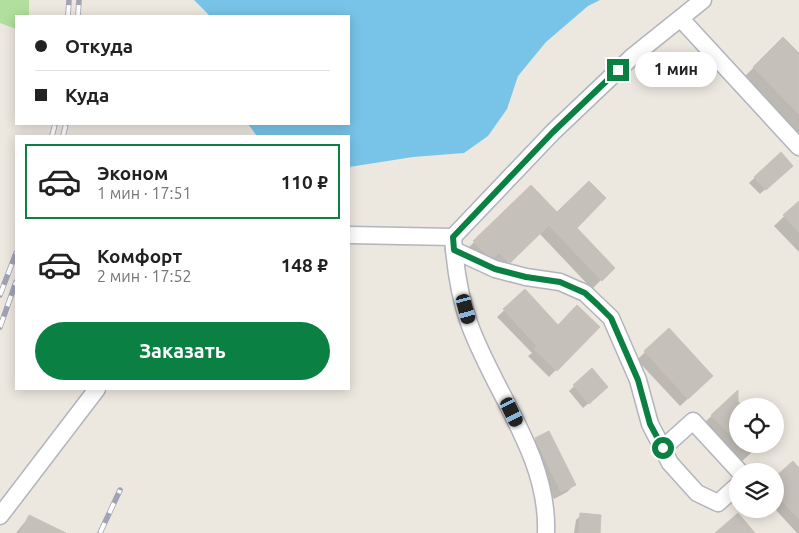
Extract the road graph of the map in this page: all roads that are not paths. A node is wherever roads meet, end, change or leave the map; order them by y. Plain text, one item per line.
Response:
1 (703, 0) edge
2 (681, 18) junction
3 (799, 147) edge
4 (350, 235) edge
5 (453, 244) junction
6 (96, 390) edge
7 (663, 448) junction
8 (732, 463) edge
9 (729, 493) edge
10 (0, 516) edge
11 (546, 533) edge

1 - 2 street
2 - 3 street
2 - 5 street
4 - 5 street
5 - 7 street
5 - 11 street
6 - 10 street
7 - 8 street
7 - 9 street

